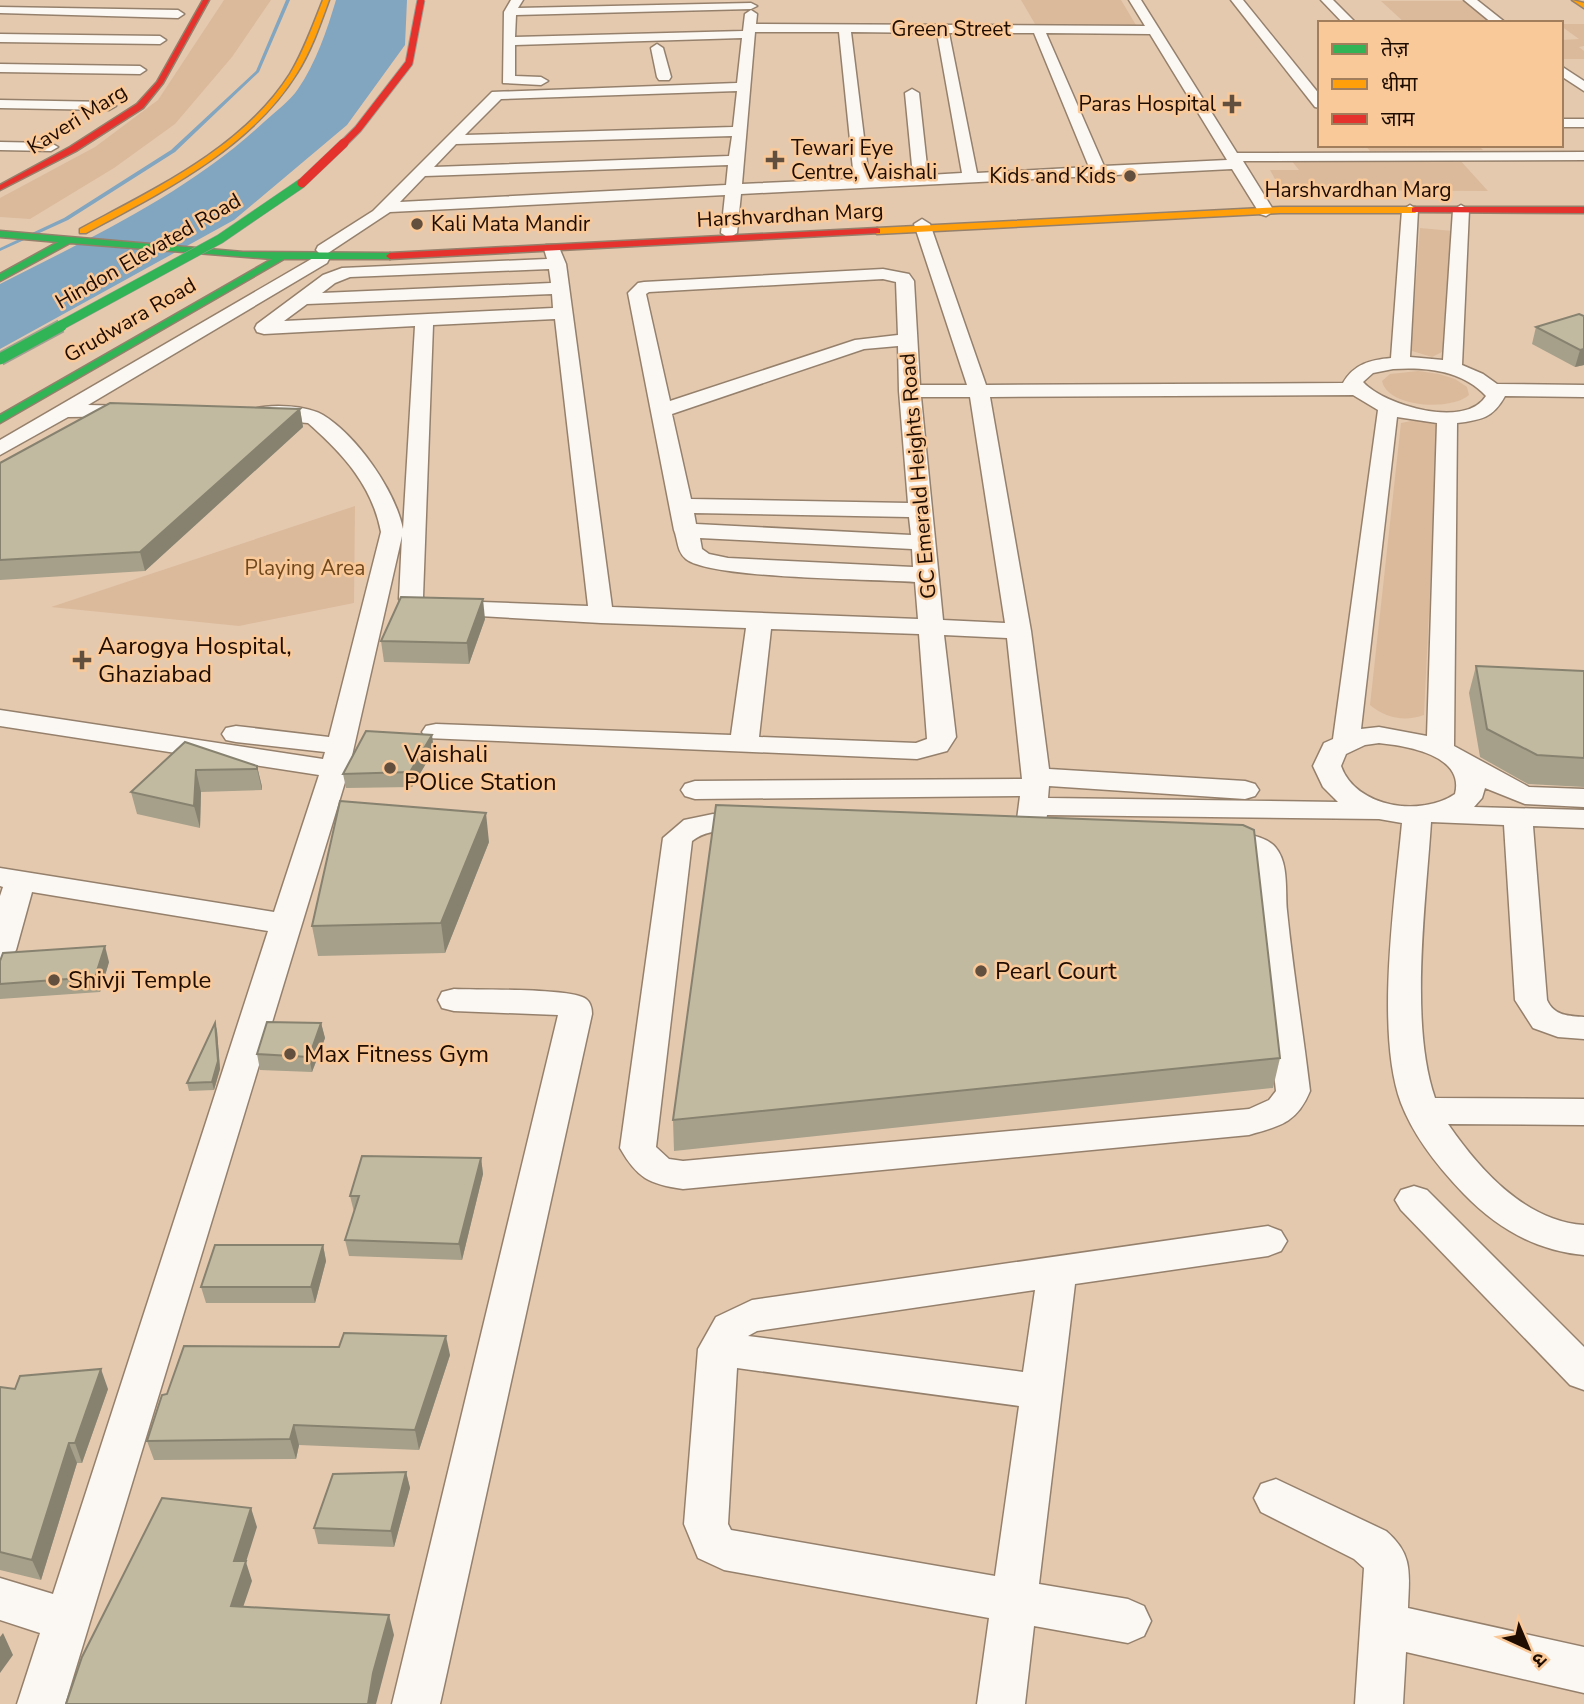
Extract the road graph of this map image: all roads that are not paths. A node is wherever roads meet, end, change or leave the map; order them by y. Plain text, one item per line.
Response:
1 (206, 0) edge
2 (326, 0) edge
3 (421, 0) edge
4 (531, 0) edge
5 (1121, 0) edge
6 (1135, 0) edge
7 (1237, 0) edge
8 (1327, 0) edge
9 (1470, 0) edge
10 (1574, 0) edge
11 (515, 4) edge
12 (1584, 6) edge
13 (182, 7) edge
14 (0, 10) edge
15 (1348, 21) edge
16 (1497, 21) edge
17 (748, 22) edge
18 (845, 29) junction
19 (942, 29) junction
20 (1038, 29) junction
21 (1139, 30) junction
22 (1154, 30) junction
23 (513, 37) junction
24 (0, 38) edge
25 (160, 40) junction
26 (657, 48) junction
27 (390, 63) dead end
28 (0, 68) edge
29 (140, 70) junction
30 (1563, 72) edge
31 (664, 77) junction
32 (744, 81) junction
33 (1580, 91) edge
34 (912, 93) dead end
35 (118, 96) junction
36 (1318, 101) edge
37 (0, 104) edge
38 (1185, 109) dead end
39 (505, 112) dead end
40 (478, 113) junction
41 (1563, 122) edge
42 (1584, 122) edge
43 (739, 131) junction
44 (452, 140) junction
45 (0, 146) edge
46 (317, 146) dead end
47 (51, 147) junction
48 (1357, 151) edge
49 (1584, 156) edge
50 (736, 160) junction
51 (1225, 160) junction
52 (421, 172) junction
53 (1099, 172) junction
54 (0, 174) edge
55 (970, 178) junction
56 (921, 181) junction
57 (862, 184) junction
58 (0, 188) edge
59 (733, 191) junction
60 (1239, 199) junction
61 (1584, 203) edge
62 (1462, 206) junction
63 (387, 207) junction
64 (1264, 207) junction
65 (1410, 207) junction
66 (1584, 210) edge
67 (0, 224) edge
68 (922, 227) junction
69 (198, 232) dead end
70 (729, 233) junction
71 (6, 234) edge
72 (77, 234) junction
73 (235, 250) junction
74 (323, 254) junction
75 (281, 257) junction
76 (555, 257) junction
77 (136, 265) dead end
78 (0, 278) edge
79 (560, 288) junction
80 (301, 299) junction
81 (563, 313) junction
82 (424, 321) junction
83 (907, 340) junction
84 (0, 359) edge
85 (1401, 363) junction
86 (1451, 368) junction
87 (1356, 389) junction
88 (1492, 390) junction
89 (909, 391) junction
90 (1584, 391) edge
91 (979, 392) junction
92 (1388, 409) junction
93 (64, 411) junction
94 (663, 411) junction
95 (161, 412) edge
96 (231, 413) edge
97 (1447, 418) junction
98 (0, 419) edge
99 (0, 449) edge
100 (681, 506) junction
101 (920, 510) junction
102 (685, 530) junction
103 (924, 543) junction
104 (927, 575) junction
105 (601, 616) junction
106 (758, 622) junction
107 (931, 628) junction
108 (1018, 631) junction
109 (0, 700) edge
110 (0, 718) edge
111 (436, 732) dead end
112 (1346, 742) junction
113 (744, 744) junction
114 (1449, 755) junction
115 (1331, 778) junction
116 (695, 790) dead end
117 (1584, 798) edge
118 (1027, 808) junction
119 (1411, 814) junction
120 (1518, 817) junction
121 (1584, 819) edge
122 (781, 824) edge
123 (1083, 837) edge
124 (1189, 841) edge
125 (10, 878) edge
126 (286, 924) junction
127 (0, 950) edge
128 (454, 1000) dead end
129 (1584, 1028) edge
130 (1423, 1111) junction
131 (1584, 1112) edge
132 (1414, 1200) dead end
133 (1584, 1240) edge
134 (1268, 1241) dead end
135 (1057, 1272) junction
136 (718, 1349) junction
137 (1584, 1373) edge
138 (1041, 1392) junction
139 (1276, 1498) dead end
140 (0, 1599) edge
141 (1014, 1599) junction
142 (67, 1620) junction
143 (1128, 1621) dead end
144 (1385, 1625) junction
145 (1584, 1670) edge
146 (41, 1704) edge
147 (416, 1704) edge
148 (1001, 1704) edge
149 (1380, 1704) edge

1 - 58 main road, Kaveri Marg
2 - 72 main road
3 - 84 main road, Hindon Elevated Road, bridge
4 - 11 street
5 - 21 street
6 - 22 street
7 - 36 street
8 - 15 street
9 - 16 street
10 - 12 main road
11 - 17 street
11 - 23 street
13 - 14 street
13 - 25 main road, Kaveri Marg
17 - 18 street, Green Street
17 - 23 street
17 - 26 street
17 - 32 street
18 - 19 street, Green Street
18 - 57 street
19 - 20 street, Green Street
19 - 55 street
20 - 21 street, Green Street
20 - 53 street
21 - 22 street, Green Street
21 - 38 street
22 - 51 street
23 - 26 street
23 - 31 street
24 - 25 street
25 - 29 main road, Kaveri Marg
26 - 31 street
27 - 46 main road
28 - 29 street
29 - 35 main road, Kaveri Marg
30 - 33 street
31 - 32 street
32 - 40 street
32 - 43 street
34 - 56 street
35 - 37 street
35 - 47 main road, Kaveri Marg
39 - 40 street
40 - 44 street
41 - 42 street
43 - 44 street
43 - 50 street
44 - 52 street
45 - 47 street
47 - 54 main road, Kaveri Marg
48 - 49 street
48 - 51 street
50 - 52 street
50 - 59 street
51 - 53 street
51 - 60 street
51 - 64 street
52 - 63 street
53 - 55 street
55 - 56 street
56 - 57 street
57 - 59 street
59 - 63 street
59 - 70 street
60 - 64 main road, Harshvardhan Marg
60 - 68 main road, Harshvardhan Marg
61 - 62 main road, Harshvardhan Marg
62 - 65 main road, Harshvardhan Marg
62 - 66 main road, Harshvardhan Marg
62 - 86 street
63 - 74 street
64 - 65 main road, Harshvardhan Marg
65 - 85 street
67 - 72 main road, Harshvardhan Marg
68 - 70 main road, Harshvardhan Marg
68 - 76 main road, Harshvardhan Marg
68 - 91 street
69 - 77 main road, Hindon Elevated Road
70 - 74 main road, Harshvardhan Marg
71 - 72 main road, Harshvardhan Marg
72 - 73 main road, Harshvardhan Marg, bridge
72 - 78 main road
73 - 74 main road, Harshvardhan Marg
73 - 75 main road, Harshvardhan Marg
74 - 75 main road, Harshvardhan Marg
74 - 76 main road, Harshvardhan Marg
74 - 93 street
75 - 98 main road, Grudwara Road
76 - 79 street
76 - 80 street
79 - 80 street
79 - 81 street
80 - 82 street
81 - 82 street
81 - 105 street
82 - 105 street, GC Emerald Heights Road
83 - 89 street, GC Emerald Heights Road
83 - 94 street, GC Emerald Heights Road
83 - 94 street
85 - 86 street
85 - 87 street
86 - 88 street
87 - 91 street
87 - 92 street
88 - 90 street
88 - 97 street
89 - 91 street
89 - 101 street, GC Emerald Heights Road
91 - 108 street
92 - 97 street
92 - 112 street
93 - 95 street
93 - 99 street
94 - 100 street
96 - 109 street
97 - 114 street
100 - 101 street
100 - 102 street
101 - 103 street, GC Emerald Heights Road
102 - 103 street
102 - 104 street
103 - 104 street, GC Emerald Heights Road
104 - 107 street, GC Emerald Heights Road
105 - 106 street, GC Emerald Heights Road
106 - 107 street, GC Emerald Heights Road
106 - 113 street
107 - 108 street
107 - 113 street, GC Emerald Heights Road
108 - 118 street
110 - 126 street
111 - 113 street, GC Emerald Heights Road
112 - 114 street
112 - 115 street
114 - 117 street
114 - 119 street
115 - 118 street
115 - 119 street
116 - 118 street
118 - 119 street
118 - 123 street
119 - 120 street
119 - 130 street
120 - 121 street
120 - 129 street
122 - 124 street
125 - 126 street
125 - 127 street
126 - 142 street
128 - 147 street
130 - 131 street
130 - 133 street
132 - 137 street
134 - 135 street
135 - 136 street
135 - 138 street
136 - 138 street
136 - 141 street
138 - 141 street
139 - 144 street
140 - 142 street
141 - 143 street
141 - 148 street
142 - 146 street
144 - 145 street
144 - 149 street

